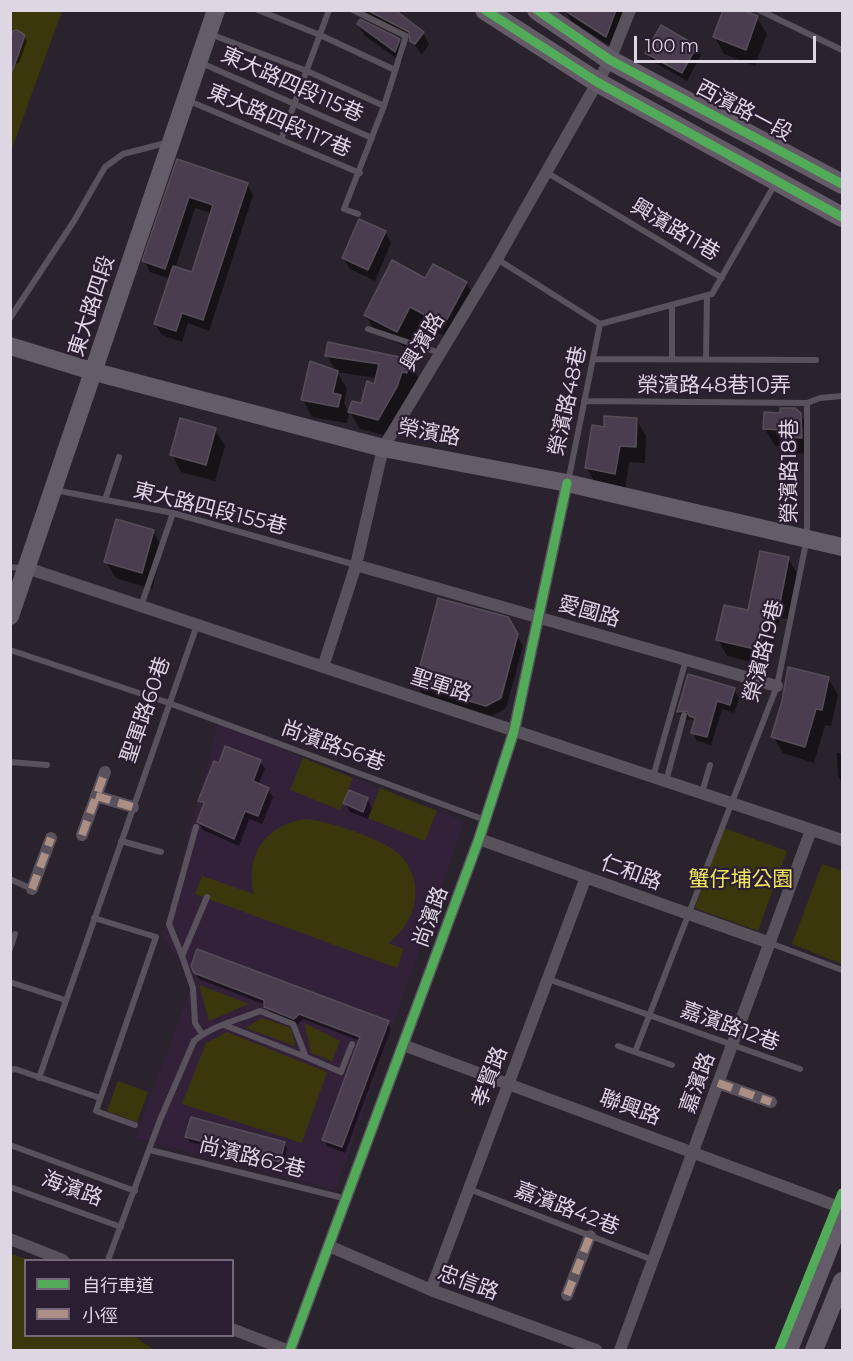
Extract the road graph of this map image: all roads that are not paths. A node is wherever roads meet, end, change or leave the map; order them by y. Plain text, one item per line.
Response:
1 (216, 10) edge
2 (258, 10) edge
3 (329, 10) edge
4 (353, 10) edge
5 (485, 10) edge
6 (537, 10) edge
7 (630, 10) edge
8 (759, 10) edge
9 (208, 33) junction
10 (320, 35) junction
11 (843, 50) edge
12 (610, 60) junction
13 (198, 62) junction
14 (395, 70) junction
15 (307, 71) junction
16 (597, 82) junction
17 (186, 99) junction
18 (295, 105) junction
19 (384, 106) junction
20 (372, 138) junction
21 (281, 140) junction
22 (169, 142) junction
23 (546, 172) junction
24 (360, 173) junction
25 (778, 180) junction
26 (843, 184) edge
27 (358, 214) dead end
28 (843, 217) edge
29 (497, 259) junction
30 (722, 278) junction
31 (707, 295) junction
32 (672, 305) junction
33 (10, 318) edge
34 (600, 324) junction
35 (368, 329) dead end
36 (10, 346) edge
37 (440, 353) junction
38 (593, 359) junction
39 (672, 359) junction
40 (706, 359) junction
41 (816, 360) dead end
42 (95, 372) junction
43 (843, 396) edge
44 (584, 401) junction
45 (807, 403) junction
46 (383, 448) junction
47 (119, 457) dead end
48 (567, 483) junction
49 (55, 490) junction
50 (105, 500) junction
51 (173, 513) junction
52 (807, 538) junction
53 (843, 548) edge
54 (356, 566) junction
55 (19, 568) edge
56 (140, 606) junction
57 (10, 616) edge
58 (539, 618) junction
59 (196, 625) junction
60 (10, 650) edge
61 (686, 660) junction
62 (323, 667) junction
63 (777, 686) junction
64 (169, 702) junction
65 (684, 715) dead end
66 (514, 731) junction
67 (10, 762) edge
68 (47, 765) dead end
69 (710, 765) dead end
70 (105, 772) dead end
71 (659, 779) junction
72 (702, 794) junction
73 (96, 796) junction
74 (732, 803) junction
75 (133, 807) junction
76 (485, 820) junction
77 (196, 827) dead end
78 (812, 830) junction
79 (82, 835) dead end
80 (51, 838) dead end
81 (479, 839) junction
82 (843, 840) edge
83 (121, 841) junction
84 (161, 852) dead end
85 (586, 877) junction
86 (10, 879) edge
87 (32, 889) joint
88 (207, 897) dead end
89 (687, 914) junction
90 (94, 918) junction
91 (15, 934) dead end
92 (770, 943) junction
93 (10, 949) edge
94 (182, 956) junction
95 (843, 970) edge
96 (548, 979) junction
97 (10, 982) edge
98 (66, 1000) junction
99 (649, 1016) junction
100 (224, 1025) junction
101 (202, 1034) junction
102 (352, 1044) dead end
103 (403, 1045) junction
104 (618, 1046) dead end
105 (732, 1046) junction
106 (635, 1052) junction
107 (306, 1057) junction
108 (672, 1065) dead end
109 (800, 1069) dead end
110 (10, 1070) edge
111 (39, 1078) junction
112 (718, 1083) junction
113 (508, 1084) junction
114 (100, 1098) junction
115 (771, 1102) dead end
116 (135, 1125) dead end
117 (10, 1145) edge
118 (152, 1147) junction
119 (693, 1152) junction
120 (10, 1187) edge
121 (469, 1189) junction
122 (135, 1191) junction
123 (346, 1199) junction
124 (843, 1208) edge
125 (843, 1216) edge
126 (121, 1227) junction
127 (590, 1236) junction
128 (10, 1239) edge
129 (329, 1246) junction
130 (60, 1259) edge
131 (108, 1259) edge
132 (653, 1260) junction
133 (843, 1281) edge
134 (431, 1290) junction
135 (567, 1295) dead end
136 (234, 1330) edge
137 (289, 1350) edge
138 (596, 1350) edge
139 (620, 1350) edge
140 (789, 1350) edge
141 (814, 1350) edge

1 - 9 street, 東大路四段
2 - 10 lane
3 - 10 lane
4 - 14 lane
5 - 16 main road, 西濱路一段
6 - 12 main road, 西濱路一段
7 - 12 street, 興濱路
8 - 11 lane
9 - 13 street, 東大路四段
9 - 15 lane
10 - 14 lane
10 - 15 lane
12 - 16 street, 興濱路
12 - 26 main road, 西濱路一段
13 - 17 street, 東大路四段
13 - 18 lane, 東大路四段115巷
14 - 19 lane
15 - 18 lane
15 - 19 lane
16 - 23 street, 興濱路
16 - 25 main road, 西濱路一段
17 - 21 lane, 東大路四段117巷
17 - 22 street, 東大路四段
18 - 20 lane, 東大路四段115巷
18 - 21 lane
19 - 20 lane
20 - 24 lane
21 - 24 lane, 東大路四段117巷
22 - 33 lane
22 - 42 street, 東大路四段
23 - 29 street, 興濱路
23 - 30 lane, 興濱路11巷
24 - 27 lane
25 - 28 main road, 西濱路一段
25 - 30 lane, 興濱路11巷
29 - 34 lane
29 - 37 street, 興濱路
30 - 31 lane
31 - 32 lane
31 - 40 lane
32 - 34 lane
32 - 39 lane
34 - 38 lane, 榮濱路48巷
35 - 37 lane
36 - 42 street, 榮濱路
37 - 46 street, 興濱路
38 - 39 lane
38 - 44 lane, 榮濱路48巷
39 - 40 lane
40 - 41 lane
42 - 46 street, 榮濱路
42 - 49 street, 東大路四段
43 - 45 lane, 榮濱路48巷10弄
44 - 45 lane, 榮濱路48巷10弄
44 - 48 lane, 榮濱路48巷
45 - 52 lane, 榮濱路18巷
46 - 48 street, 榮濱路
46 - 54 street, 興濱路
47 - 50 lane
48 - 52 street, 榮濱路
48 - 58 street, 尚濱路
49 - 50 lane, 東大路四段155巷
49 - 55 street, 東大路四段
50 - 51 lane, 東大路四段155巷
51 - 54 lane, 東大路四段155巷
51 - 56 lane
52 - 53 street, 榮濱路
52 - 63 lane, 榮濱路19巷
54 - 58 street, 愛國路
54 - 62 street, 興濱路
55 - 56 street, 聖軍路
55 - 57 street, 東大路四段
56 - 59 street, 聖軍路
58 - 61 street, 愛國路
58 - 66 street, 尚濱路
59 - 62 street, 聖軍路
59 - 64 lane, 聖軍路60巷
60 - 64 lane, 尚濱路56巷
61 - 63 street, 愛國路
61 - 71 lane
62 - 66 street, 聖軍路
63 - 74 lane, 榮濱路19巷
64 - 75 lane, 聖軍路60巷
64 - 76 lane, 尚濱路56巷
65 - 71 lane
66 - 71 street, 聖軍路
66 - 76 street, 尚濱路
67 - 68 lane
69 - 72 lane
70 - 73 street, 聖軍路60巷
71 - 72 street, 聖軍路
72 - 74 street, 聖軍路
73 - 75 street
73 - 79 street, 聖軍路60巷
74 - 78 street, 聖軍路
74 - 89 lane, 榮濱路19巷
75 - 83 lane, 聖軍路60巷
76 - 81 street, 尚濱路
77 - 94 lane
78 - 82 street, 聖軍路
78 - 92 street, 嘉濱路
80 - 87 street
81 - 85 street, 仁和路
81 - 103 street, 尚濱路
83 - 84 lane
83 - 90 lane, 聖軍路60巷
85 - 89 street, 仁和路
85 - 96 street, 孝賢路
86 - 87 lane
88 - 94 lane
89 - 92 street, 仁和路
89 - 99 lane, 榮濱路19巷
90 - 98 lane, 聖軍路60巷
90 - 114 lane
91 - 93 lane
92 - 95 lane
92 - 105 street, 嘉濱路
94 - 101 lane
96 - 99 lane, 嘉濱路12巷
96 - 113 street, 孝賢路
97 - 98 lane
98 - 111 lane, 聖軍路60巷
99 - 105 lane, 嘉濱路12巷
99 - 106 lane, 嘉濱路12巷
100 - 101 lane
100 - 107 lane
100 - 107 lane
101 - 118 lane
102 - 107 lane
103 - 113 street, 聯興路
103 - 123 street, 尚濱路
104 - 106 lane
105 - 109 lane, 嘉濱路12巷
105 - 112 street, 嘉濱路
106 - 108 lane
110 - 111 lane
111 - 114 lane
112 - 115 street
112 - 119 street, 嘉濱路
113 - 119 street, 聯興路
113 - 121 street, 孝賢路
114 - 116 lane
117 - 122 lane
118 - 122 lane
118 - 123 lane, 尚濱路62巷
119 - 124 street, 聯興路
119 - 132 street, 嘉濱路
120 - 126 lane, 海濱路
121 - 127 lane, 嘉濱路42巷
121 - 134 street, 孝賢路
122 - 126 lane
123 - 129 street, 尚濱路
125 - 140 street
126 - 131 lane
127 - 132 lane, 嘉濱路42巷
127 - 135 street
128 - 130 street
129 - 134 street, 忠信路
129 - 137 street, 尚濱路
132 - 139 street, 嘉濱路
133 - 141 street
134 - 138 street, 忠信路
136 - 137 street

